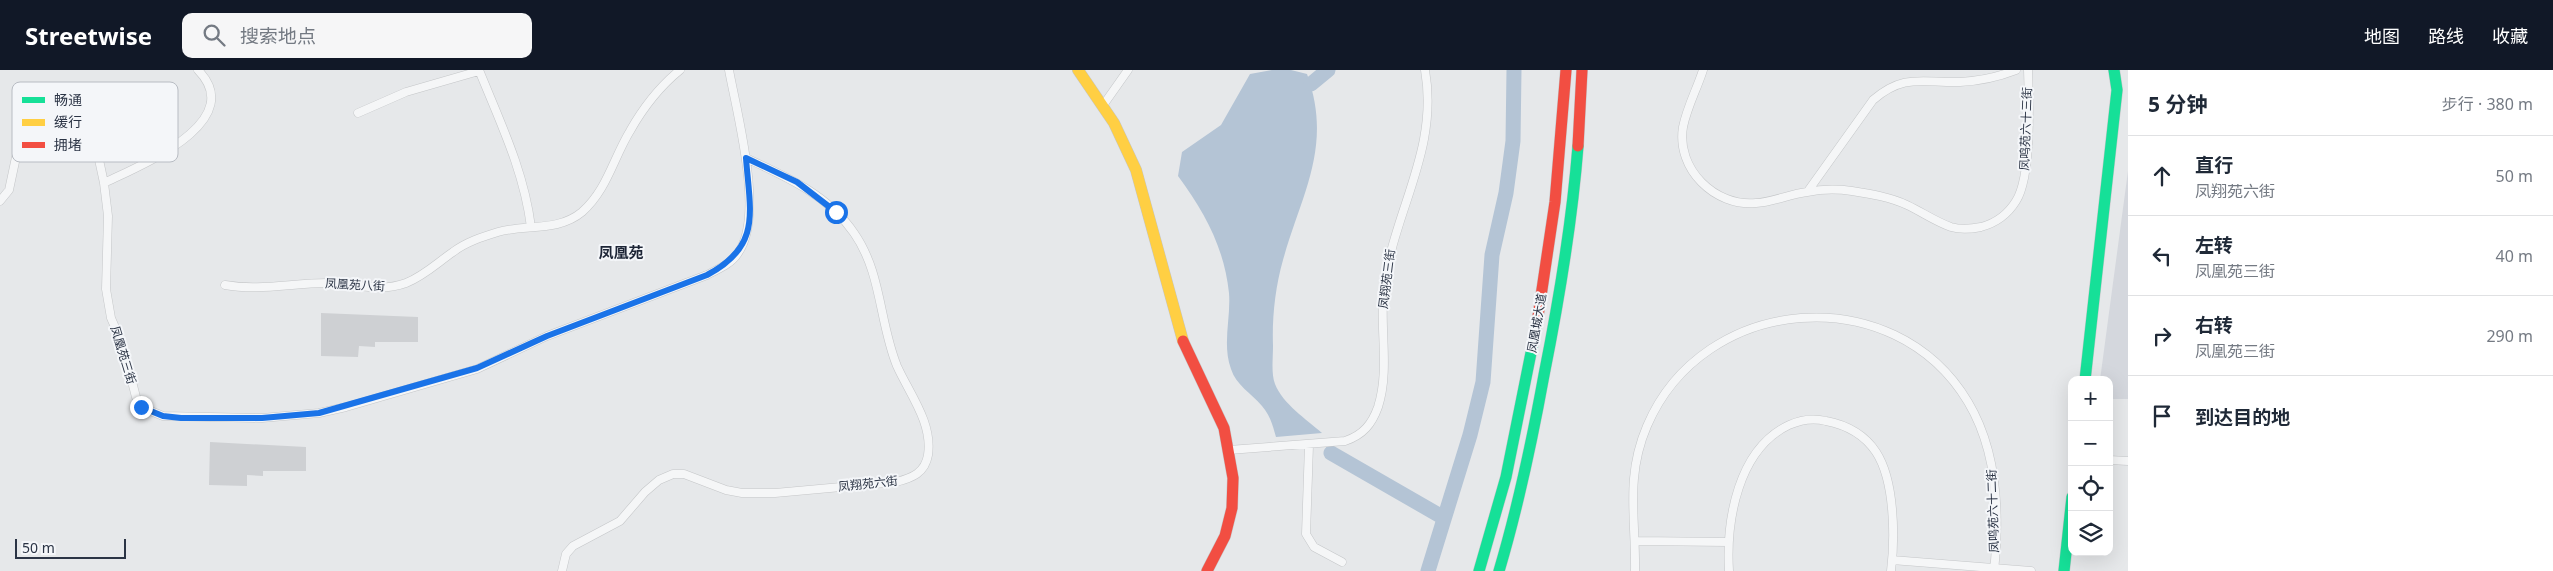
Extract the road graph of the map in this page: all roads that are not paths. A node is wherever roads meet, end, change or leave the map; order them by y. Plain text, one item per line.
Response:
1 (198, 70) edge
2 (479, 70) edge
3 (680, 70) edge
4 (729, 70) edge
5 (1078, 70) edge
6 (1128, 70) edge
7 (1425, 70) edge
8 (1566, 70) edge
9 (1582, 70) edge
10 (1703, 70) edge
11 (2016, 70) edge
12 (2028, 70) edge
13 (2114, 70) edge
14 (1103, 106) junction
15 (358, 113) dead end
16 (178, 142) edge
17 (746, 158) junction
18 (15, 162) edge
19 (99, 162) edge
20 (145, 162) edge
21 (104, 184) junction
22 (1808, 191) junction
23 (0, 201) edge
24 (531, 227) junction
25 (225, 285) dead end
26 (2085, 376) edge
27 (1309, 445) junction
28 (1229, 450) junction
29 (2113, 460) edge
30 (2128, 461) edge
31 (2070, 511) edge
32 (1636, 541) junction
33 (1728, 542) junction
34 (1892, 560) junction
35 (1342, 562) dead end
36 (1994, 570) edge
37 (562, 571) edge
38 (1207, 571) edge
39 (1479, 571) edge
40 (1499, 571) edge
41 (1635, 571) edge
42 (1730, 571) edge
43 (1891, 571) edge
44 (2031, 571) edge
45 (2064, 571) edge

1 - 16 lane
2 - 15 lane
2 - 24 lane
3 - 24 lane, 凤凰苑八街
4 - 17 lane, 凤凰苑三街
5 - 14 main road
6 - 14 lane
7 - 27 lane, 凤翔苑三街
8 - 39 main road, 凤凰城大道
9 - 40 main road, 凤凰城大道
10 - 22 lane, 凤鸣苑六十三街
11 - 22 lane, 凤鸣苑六十三街
12 - 22 lane, 凤鸣苑六十三街
13 - 26 main road
14 - 28 main road
17 - 21 lane, 凤凰苑三街
17 - 37 lane, 凤翔苑六街
18 - 23 lane, 凤凰苑三街
19 - 21 lane, 凤凰苑三街
20 - 21 lane
24 - 25 lane, 凤凰苑八街
27 - 28 lane, 凤翔苑三街
27 - 35 lane
28 - 38 main road
29 - 30 lane
31 - 45 main road
32 - 33 lane
32 - 36 lane, 凤鸣苑六十二街
32 - 41 lane, 凤鸣苑六十二街
33 - 34 lane
33 - 42 lane
34 - 36 lane
34 - 43 lane
36 - 44 lane

